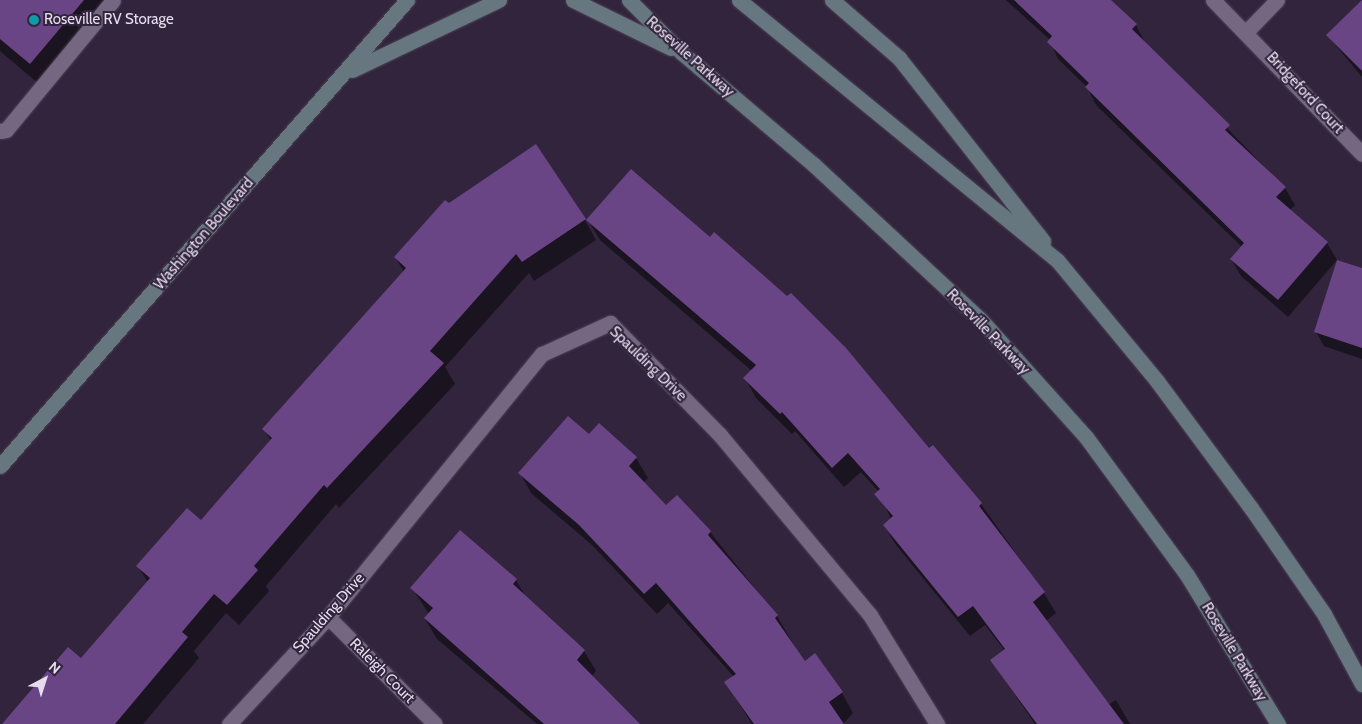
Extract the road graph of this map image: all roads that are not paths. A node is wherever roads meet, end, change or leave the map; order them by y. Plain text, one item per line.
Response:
1 (113, 0) edge
2 (407, 0) edge
3 (499, 0) edge
4 (573, 0) edge
5 (628, 0) edge
6 (739, 0) edge
7 (832, 0) edge
8 (1213, 0) edge
9 (1277, 0) edge
10 (1247, 32) junction
11 (682, 53) junction
12 (346, 73) junction
13 (0, 131) edge
14 (1362, 154) edge
15 (1057, 260) junction
16 (0, 466) edge
17 (328, 618) junction
18 (1362, 684) edge
19 (229, 724) edge
20 (435, 724) edge
21 (938, 724) edge
22 (1278, 724) edge

1 - 13 street
2 - 12 main road, Washington Boulevard
3 - 12 main road
4 - 11 main road
5 - 11 main road, Roseville Parkway
6 - 15 main road
7 - 15 main road
8 - 10 street, Bridgeford Court
9 - 10 street
10 - 14 street, Bridgeford Court
11 - 22 main road, Roseville Parkway
12 - 16 main road, Washington Boulevard
15 - 18 main road
17 - 19 street, Spaulding Drive
17 - 20 street, Raleigh Court
17 - 21 street, Spaulding Drive

